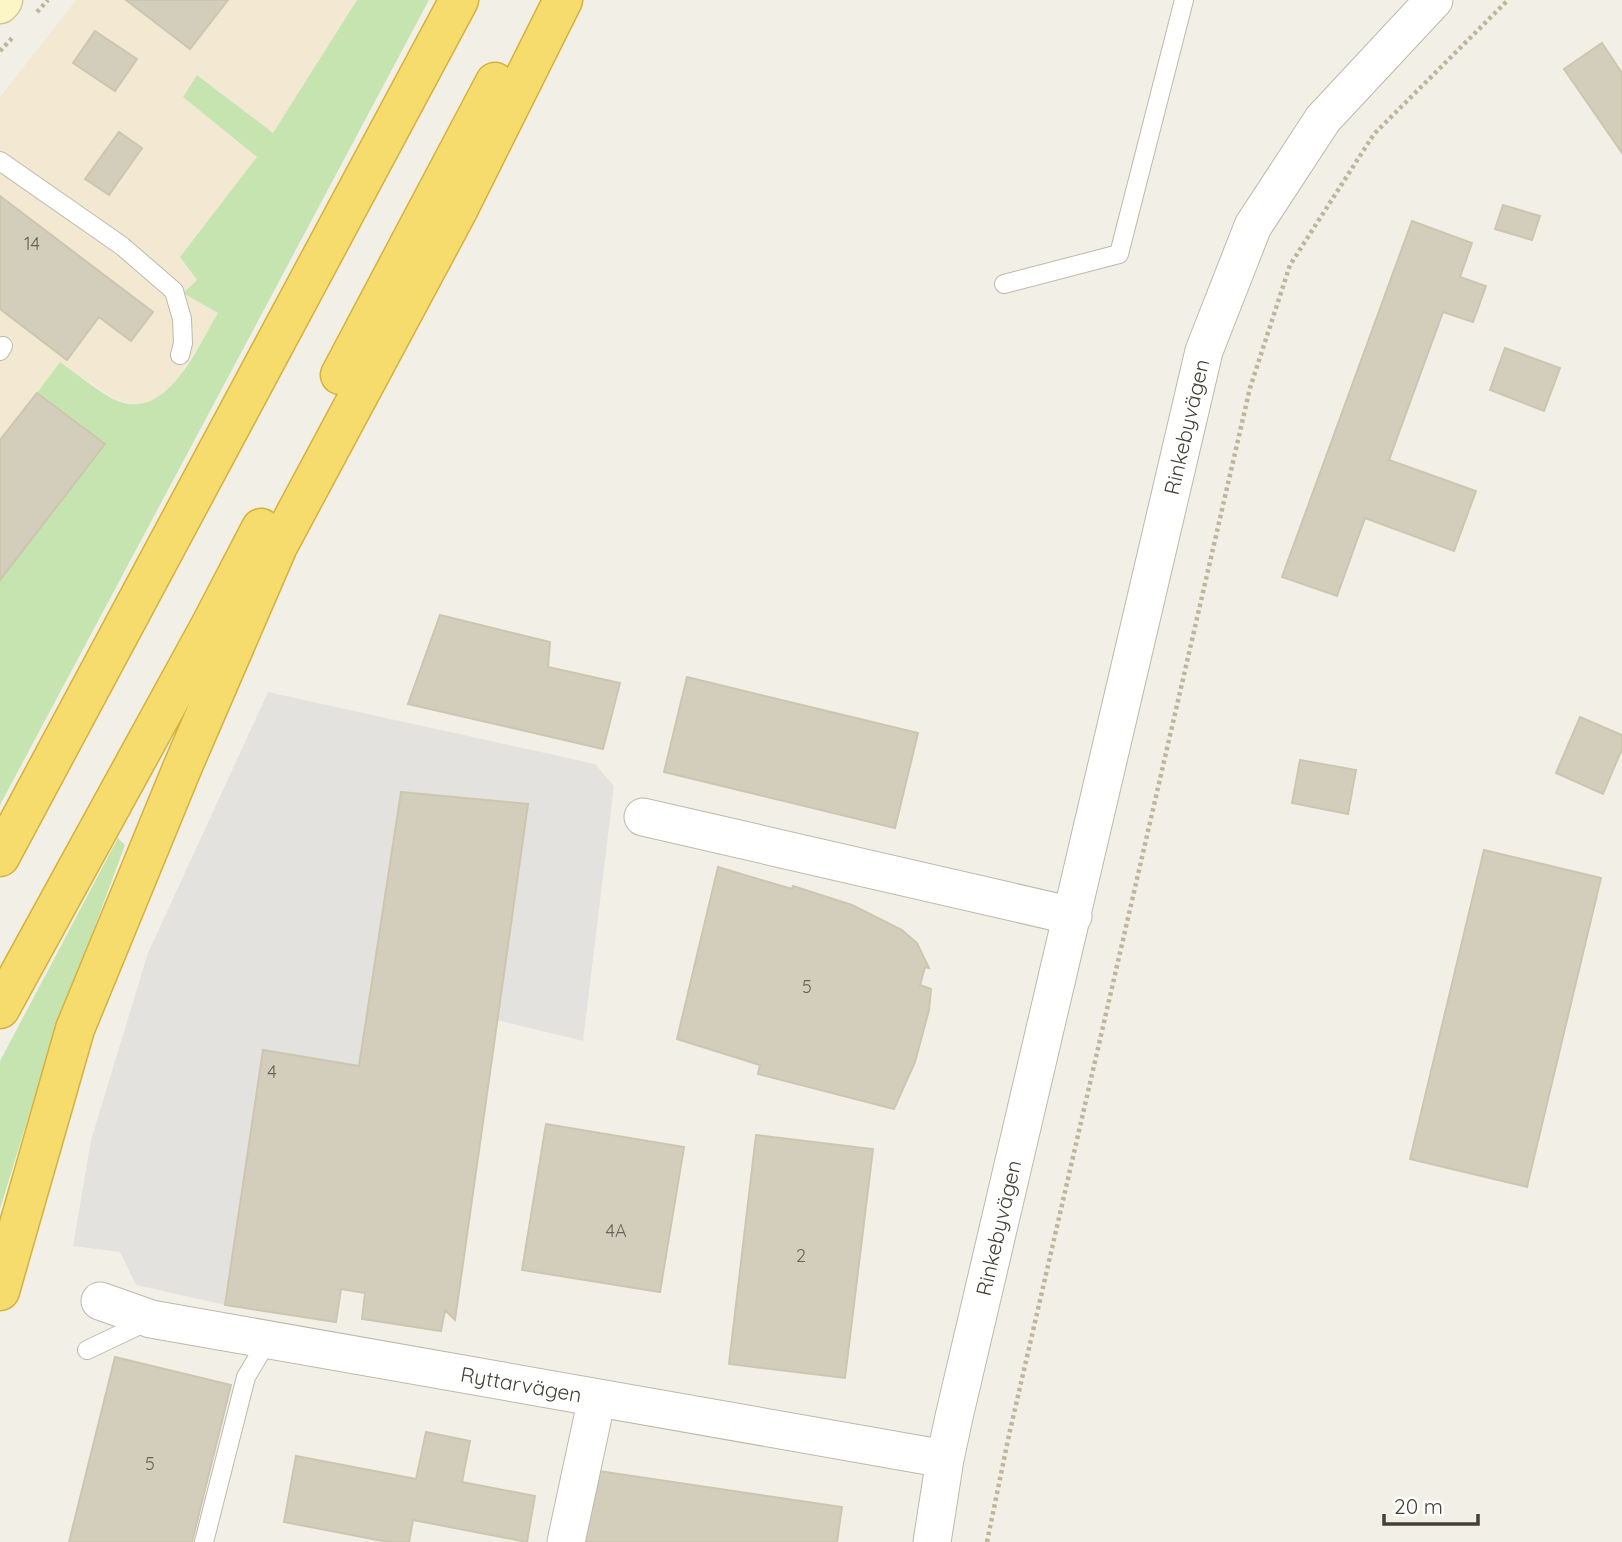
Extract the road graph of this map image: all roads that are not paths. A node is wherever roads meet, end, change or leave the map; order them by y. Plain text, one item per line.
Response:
1 (3, 0) edge
2 (459, 0) edge
3 (539, 0) edge
4 (564, 0) edge
5 (1184, 0) edge
6 (1434, 0) edge
7 (0, 4) edge
8 (0, 161) edge
9 (1004, 284) dead end
10 (180, 355) dead end
11 (643, 817) dead end
12 (0, 857) edge
13 (1073, 916) junction
14 (0, 1009) edge
15 (0, 1291) edge
16 (100, 1301) dead end
17 (151, 1319) junction
18 (268, 1340) junction
19 (87, 1350) dead end
20 (597, 1398) junction
21 (945, 1459) junction
22 (204, 1542) edge
23 (566, 1542) edge
24 (932, 1542) edge

1 - 7 main road
2 - 12 highway
3 - 14 highway
4 - 15 highway
5 - 9 lane
6 - 13 street, Rinkebyvägen
8 - 10 lane
11 - 13 street
13 - 21 street, Rinkebyvägen
16 - 17 street, Ryttarvägen
17 - 18 street, Ryttarvägen
17 - 19 lane
18 - 20 street, Ryttarvägen
18 - 22 lane
20 - 21 street, Ryttarvägen
20 - 23 street
21 - 24 street, Rinkebyvägen

